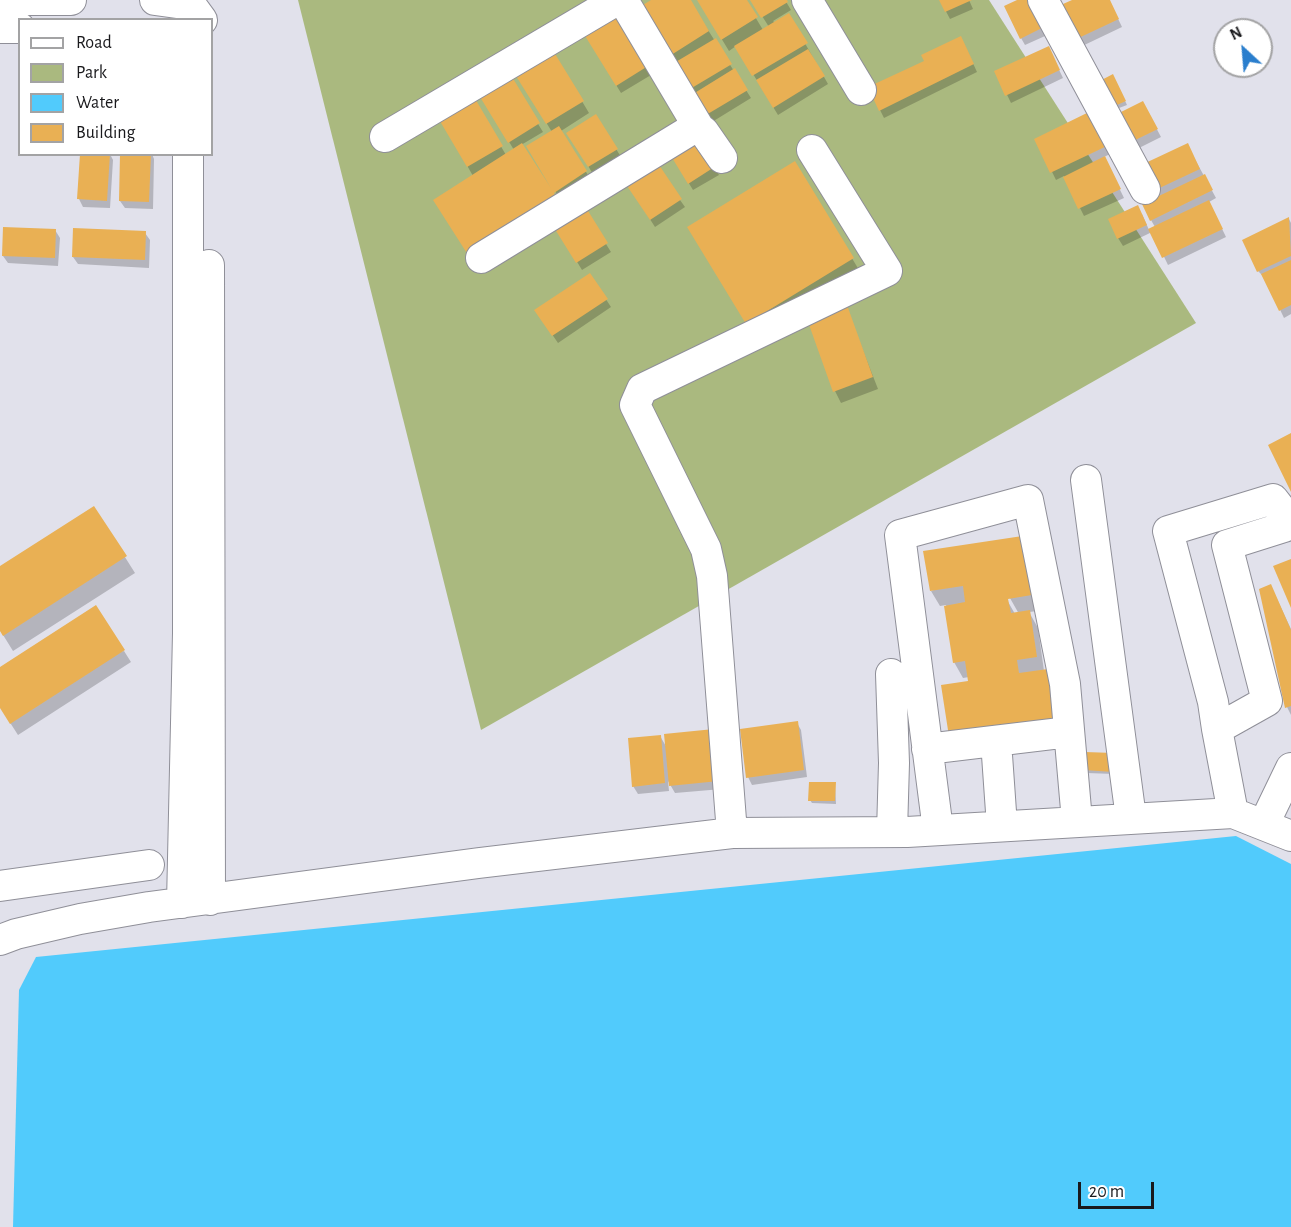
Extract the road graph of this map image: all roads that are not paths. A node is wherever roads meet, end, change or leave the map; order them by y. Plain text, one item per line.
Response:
1 (0, 0) edge
2 (71, 0) edge
3 (155, 0) edge
4 (617, 0) edge
5 (623, 0) edge
6 (807, 0) edge
7 (1042, 0) edge
8 (200, 18) edge
9 (0, 28) edge
10 (18, 28) edge
11 (861, 90) dead end
12 (699, 128) junction
13 (385, 137) dead end
14 (813, 150) dead end
15 (188, 156) edge
16 (208, 156) edge
17 (722, 158) dead end
18 (1145, 189) dead end
19 (481, 258) dead end
20 (1086, 480) dead end
21 (891, 674) dead end
22 (1217, 729) junction
23 (1069, 732) junction
24 (996, 741) junction
25 (927, 749) junction
26 (1291, 768) edge
27 (1233, 813) junction
28 (1131, 818) junction
29 (1077, 821) junction
30 (1264, 824) junction
31 (1002, 826) junction
32 (938, 830) junction
33 (892, 832) junction
34 (732, 833) junction
35 (1291, 836) edge
36 (149, 865) dead end
37 (0, 886) edge
38 (196, 902) junction
39 (0, 940) edge

1 - 2 street
3 - 8 street
4 - 13 street
5 - 12 street
6 - 11 street
7 - 18 street
9 - 10 street
12 - 17 street
12 - 19 street
14 - 34 street
15 - 38 street
16 - 38 street
20 - 28 street
21 - 33 street
22 - 22 street
22 - 27 street
23 - 24 street
23 - 25 street
23 - 29 street
24 - 25 street
24 - 31 street
25 - 32 street
26 - 30 street
27 - 28 street
27 - 30 street
28 - 29 street
29 - 31 street
30 - 35 street
31 - 32 street
32 - 33 street
33 - 34 street
34 - 38 street
36 - 37 street
38 - 39 street

